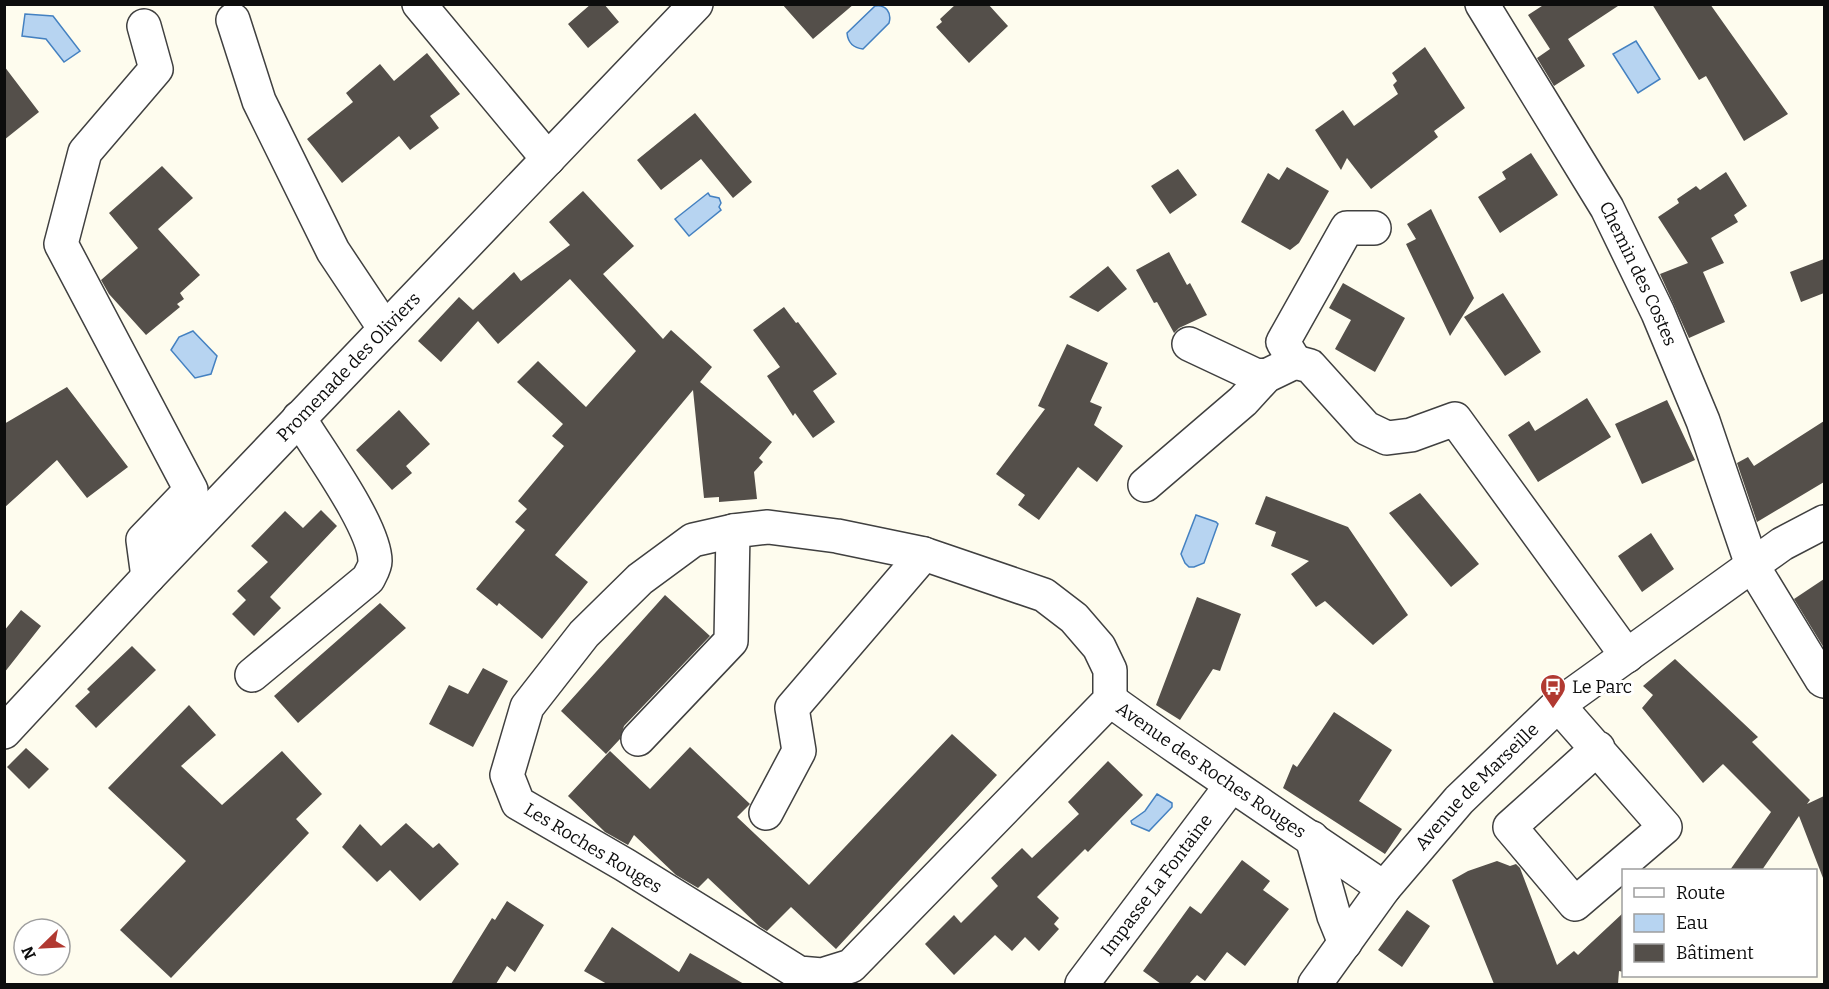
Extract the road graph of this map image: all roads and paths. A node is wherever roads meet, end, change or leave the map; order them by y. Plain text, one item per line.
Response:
1 (420, 4) edge
2 (696, 4) edge
3 (1488, 7) edge
4 (233, 20) dead end
5 (144, 26) dead end
6 (548, 159) junction
7 (1374, 228) dead end
8 (385, 329) junction
9 (1190, 344) dead end
10 (1295, 362) junction
11 (1266, 376) junction
12 (299, 418) junction
13 (1145, 485) dead end
14 (1824, 522) edge
15 (734, 531) junction
16 (924, 554) junction
17 (1752, 565) junction
18 (148, 577) junction
19 (1627, 656) junction
20 (252, 675) dead end
21 (1824, 681) edge
22 (1110, 700) junction
23 (1558, 705) junction
24 (4, 732) edge
25 (638, 739) dead end
26 (1598, 748) junction
27 (1231, 786) junction
28 (766, 813) dead end
29 (1312, 838) junction
30 (1384, 888) junction
31 (1345, 942) junction
32 (1082, 984) edge
33 (1315, 984) edge

1 - 6 street
2 - 6 street, Promenade des Oliviers
3 - 17 street, Chemin des Costes
4 - 8 street
5 - 18 street
6 - 8 street, Promenade des Oliviers
7 - 10 street
8 - 12 street, Promenade des Oliviers
9 - 11 street
10 - 11 street
10 - 19 street
11 - 13 street
12 - 18 street, Promenade des Oliviers
12 - 20 street
14 - 17 street, Avenue de Marseille
15 - 16 street, Les Roches Rouges
15 - 22 street, Les Roches Rouges
15 - 25 street
16 - 22 street, Les Roches Rouges
16 - 28 street
17 - 19 street, Avenue de Marseille
17 - 21 street, Chemin des Costes
18 - 24 street, Promenade des Oliviers
19 - 23 street, Avenue de Marseille
22 - 27 street, Avenue des Roches Rouges
23 - 26 street
23 - 30 street, Avenue de Marseille
26 - 26 street
27 - 29 street, Avenue des Roches Rouges
27 - 32 street, Impasse La Fontaine
29 - 30 street, Avenue des Roches Rouges
29 - 31 street, Avenue des Roches Rouges
30 - 31 street, Avenue de Marseille
31 - 33 street, Avenue de Marseille

